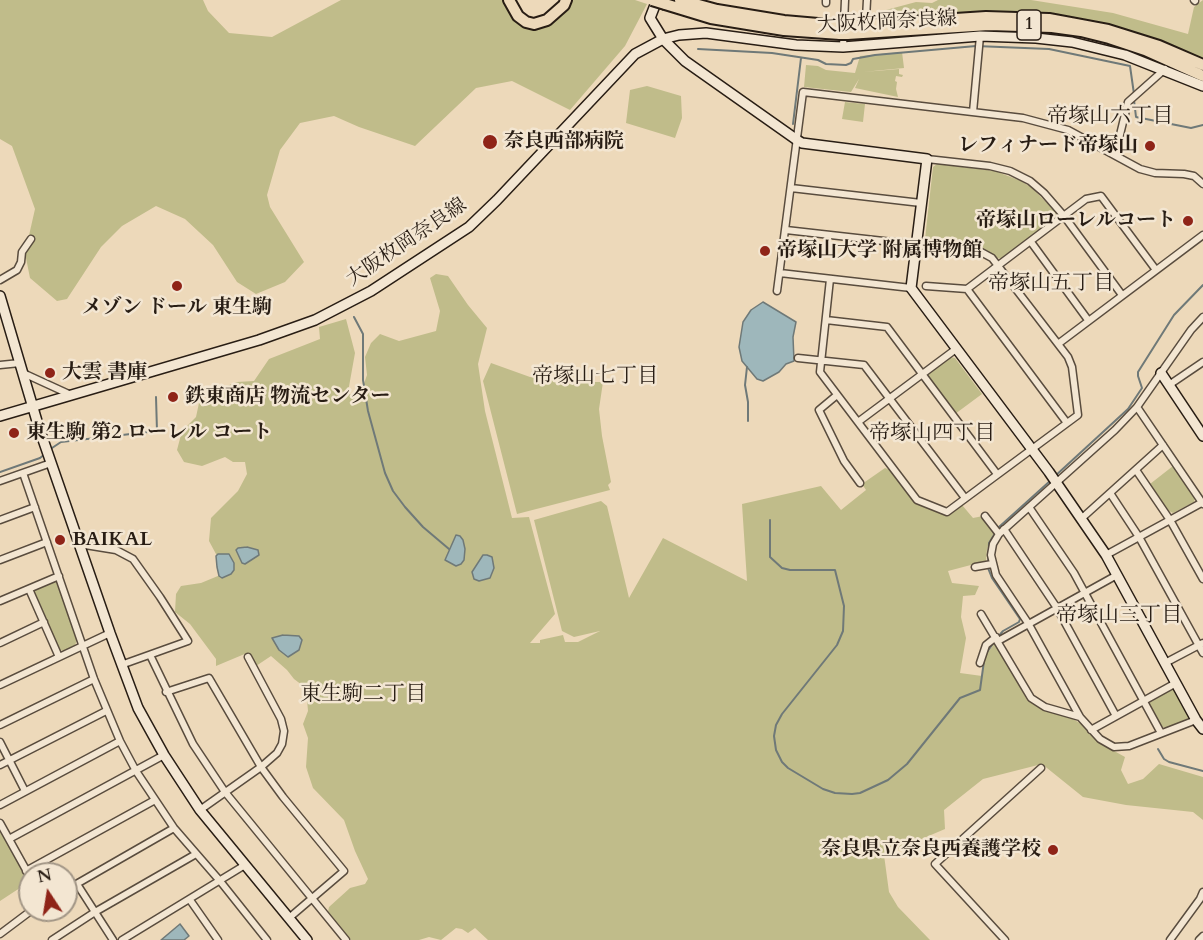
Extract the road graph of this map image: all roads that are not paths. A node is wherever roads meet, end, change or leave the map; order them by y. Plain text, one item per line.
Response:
1 (509, 0) edge
2 (517, 0) edge
3 (564, 0) edge
4 (680, 0) edge
5 (693, 0) edge
6 (845, 0) edge
7 (867, 0) edge
8 (658, 1) edge
9 (717, 10) junction
10 (866, 20) dead end
11 (844, 30) junction
12 (980, 36) junction
13 (663, 39) junction
14 (843, 47) junction
15 (1203, 65) edge
16 (1165, 69) junction
17 (1203, 76) edge
18 (1203, 86) edge
19 (973, 112) junction
20 (797, 140) junction
21 (1115, 155) junction
22 (927, 159) junction
23 (1203, 184) edge
24 (791, 188) junction
25 (921, 203) junction
26 (1064, 216) junction
27 (786, 230) junction
28 (1203, 235) edge
29 (31, 239) dead end
30 (1030, 242) junction
31 (917, 245) junction
32 (998, 265) junction
33 (1156, 270) junction
34 (780, 273) junction
35 (830, 279) junction
36 (0, 280) edge
37 (926, 286) dead end
38 (911, 288) junction
39 (967, 289) junction
40 (777, 291) dead end
41 (1122, 295) junction
42 (1, 301) edge
43 (1203, 317) edge
44 (826, 320) junction
45 (1089, 320) junction
46 (1058, 344) junction
47 (956, 349) junction
48 (798, 358) dead end
49 (821, 359) junction
50 (20, 363) junction
51 (1202, 364) edge
52 (0, 365) edge
53 (23, 373) junction
54 (1161, 373) junction
55 (921, 374) junction
56 (1168, 385) junction
57 (837, 394) junction
58 (71, 395) junction
59 (890, 398) junction
60 (32, 406) junction
61 (1137, 407) junction
62 (0, 416) edge
63 (858, 422) junction
64 (1067, 423) junction
65 (1203, 436) edge
66 (1163, 445) junction
67 (1032, 449) junction
68 (51, 463) junction
69 (1136, 470) junction
70 (23, 473) junction
71 (997, 474) junction
72 (0, 481) edge
73 (1056, 482) junction
74 (860, 483) dead end
75 (1110, 493) junction
76 (965, 498) junction
77 (1203, 503) edge
78 (34, 507) junction
79 (1029, 507) junction
80 (985, 516) dead end
81 (1081, 519) junction
82 (0, 520) edge
83 (1170, 520) junction
84 (1002, 532) junction
85 (1139, 537) junction
86 (47, 542) junction
87 (79, 544) junction
88 (1106, 555) junction
89 (0, 560) edge
90 (992, 564) junction
91 (975, 567) dead end
92 (1117, 575) junction
93 (59, 576) junction
94 (1203, 579) edge
95 (29, 589) junction
96 (1085, 592) junction
97 (0, 601) edge
98 (1057, 608) junction
99 (981, 614) dead end
100 (44, 622) junction
101 (1028, 623) junction
102 (110, 633) junction
103 (997, 639) junction
104 (0, 643) edge
105 (1201, 644) edge
106 (83, 646) junction
107 (150, 654) junction
108 (1203, 654) edge
109 (59, 657) junction
110 (248, 657) dead end
111 (980, 663) dead end
112 (1165, 663) junction
113 (121, 665) junction
114 (94, 679) junction
115 (1176, 683) junction
116 (0, 685) edge
117 (166, 692) junction
118 (1144, 700) junction
119 (106, 711) junction
120 (1116, 716) junction
121 (1080, 717) junction
122 (1196, 720) junction
123 (0, 725) edge
124 (1203, 729) edge
125 (1091, 730) junction
126 (1161, 733) junction
127 (120, 741) junction
128 (0, 742) edge
129 (164, 755) junction
130 (9, 760) junction
131 (0, 765) edge
132 (261, 767) junction
133 (1041, 768) dead end
134 (136, 771) junction
135 (25, 791) junction
136 (225, 792) junction
137 (155, 800) junction
138 (0, 805) edge
139 (200, 810) junction
140 (0, 823) edge
141 (174, 828) junction
142 (9, 839) junction
143 (196, 854) junction
144 (21, 862) edge
145 (42, 862) edge
146 (245, 865) junction
147 (220, 881) junction
148 (78, 883) edge
149 (78, 886) edge
150 (1203, 892) edge
151 (312, 899) junction
152 (190, 900) junction
153 (95, 912) junction
154 (289, 918) junction
155 (18, 920) edge
156 (0, 934) edge
157 (1203, 936) edge
158 (52, 940) edge
159 (113, 940) edge
160 (122, 940) edge
161 (218, 940) edge
162 (267, 940) edge
163 (307, 940) edge
164 (346, 940) edge
165 (1005, 940) edge
166 (1170, 940) edge
167 (1199, 940) edge

1 - 3 main road
2 - 3 main road
4 - 9 main road, 1
5 - 9 main road
6 - 14 street
7 - 10 street
8 - 11 main road, 1
8 - 13 street
9 - 11 main road, 1
11 - 15 main road, 1
11 - 17 main road, 1
12 - 14 street, 大阪枚岡奈良線
12 - 16 street, 大阪枚岡奈良線
12 - 19 street
13 - 14 street, 大阪枚岡奈良線
13 - 20 street
13 - 58 street, 大阪枚岡奈良線
16 - 18 street, 大阪枚岡奈良線
16 - 21 street
19 - 20 street
19 - 21 street
20 - 22 street
20 - 24 street
21 - 23 street
22 - 25 street
22 - 26 street
24 - 25 street
24 - 27 street
25 - 31 street
26 - 30 street
26 - 33 street
26 - 41 street
27 - 31 street
27 - 34 street
28 - 33 street
29 - 36 street
30 - 32 street
30 - 45 street
31 - 32 street
31 - 38 street
32 - 39 street
32 - 46 street
33 - 41 street
34 - 35 street
34 - 40 street
35 - 38 street
35 - 44 street
37 - 39 street
38 - 47 street
39 - 64 street
41 - 45 street
42 - 50 street
43 - 54 street
44 - 49 street
44 - 55 street
45 - 46 street
46 - 64 street
47 - 55 street
47 - 67 street
48 - 49 street
49 - 57 street
49 - 59 street
50 - 52 street
50 - 53 street
51 - 56 street
53 - 58 street
53 - 60 street
54 - 56 street
54 - 61 street
55 - 59 street
55 - 71 street
56 - 65 street
57 - 63 street
57 - 74 street
58 - 60 street, 大阪枚岡奈良線
59 - 63 street
59 - 76 street
60 - 62 street, 大阪枚岡奈良線
60 - 68 street
61 - 66 street
61 - 73 street
63 - 76 street
64 - 67 street
66 - 69 street
66 - 77 street
67 - 71 street
67 - 73 street
68 - 70 street
68 - 87 street
69 - 75 street
69 - 83 street
70 - 72 street
70 - 78 street
71 - 76 street
73 - 79 street
73 - 81 street
75 - 81 street
75 - 85 street
77 - 83 street
78 - 82 street
78 - 86 street
79 - 84 street
79 - 96 street
80 - 84 street
81 - 88 street
83 - 85 street
83 - 94 street
84 - 90 street
84 - 98 street
85 - 88 street
85 - 105 street
86 - 89 street
86 - 93 street
87 - 102 street
87 - 107 street
88 - 92 street
90 - 91 street
90 - 101 street
92 - 96 street
92 - 112 street
93 - 95 street
93 - 106 street
95 - 97 street
95 - 100 street
96 - 98 street
96 - 118 street
98 - 101 street
98 - 120 street
99 - 103 street
100 - 104 street
100 - 109 street
101 - 103 street
101 - 121 street
102 - 106 street
102 - 113 street
103 - 111 street
103 - 121 street
105 - 108 street
105 - 112 street
106 - 109 street
106 - 114 street
107 - 113 street
107 - 117 street
109 - 116 street
110 - 132 street
112 - 115 street
113 - 129 street
114 - 119 street
114 - 123 street
115 - 118 street
115 - 122 street
117 - 132 street
117 - 136 street
118 - 120 street
118 - 126 street
119 - 127 street
119 - 130 street
120 - 125 street
121 - 125 street
122 - 124 street
122 - 126 street
125 - 126 street
127 - 134 street
127 - 135 street
128 - 130 street
129 - 134 street
129 - 139 street
130 - 131 street
130 - 135 street
132 - 136 street
132 - 151 street
133 - 165 street
134 - 137 street
134 - 142 street
135 - 138 street
136 - 139 street
136 - 151 street
137 - 141 street
137 - 145 street
139 - 146 street
140 - 142 street
141 - 143 street
141 - 148 street
142 - 144 street
143 - 147 street
143 - 153 street
146 - 147 street
146 - 154 street
147 - 152 street
147 - 162 street
149 - 153 street
150 - 166 street
151 - 154 street
151 - 164 street
152 - 160 street
152 - 161 street
153 - 158 street
153 - 159 street
154 - 163 street
155 - 156 street
157 - 167 street

